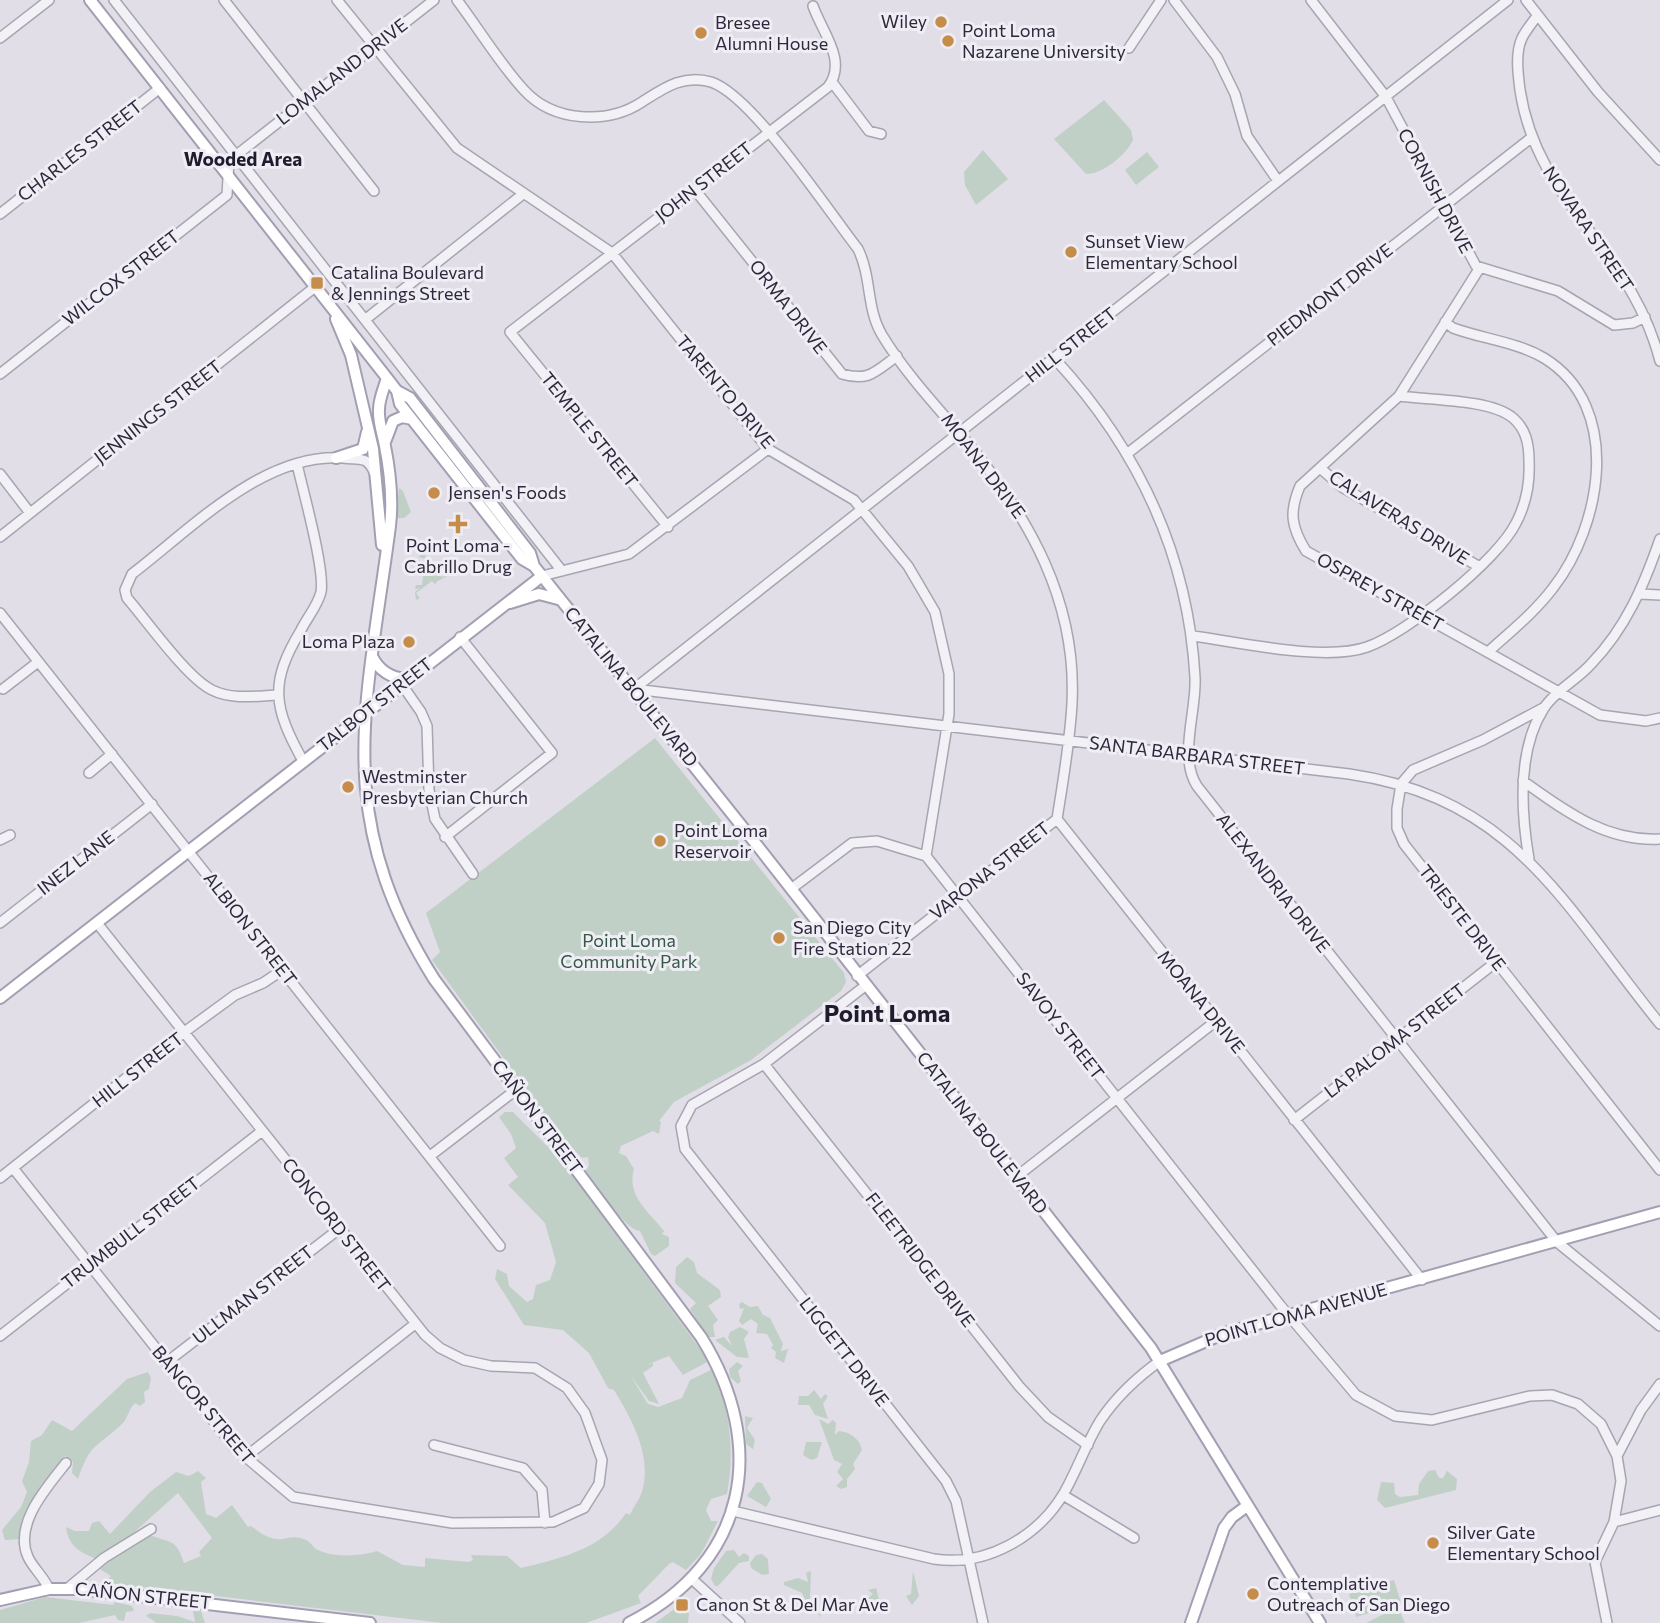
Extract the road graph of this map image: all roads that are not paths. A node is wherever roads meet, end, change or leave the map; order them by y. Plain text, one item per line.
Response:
1 (49, 0) edge
2 (90, 0) edge
3 (114, 0) edge
4 (224, 0) edge
5 (337, 0) edge
6 (434, 0) edge
7 (457, 0) edge
8 (1161, 0) edge
9 (1174, 0) edge
10 (1312, 0) edge
11 (1508, 0) edge
12 (1526, 0) edge
13 (813, 6) dead end
14 (1537, 16) junction
15 (0, 38) edge
16 (374, 47) junction
17 (1129, 48) dead end
18 (832, 82) junction
19 (160, 88) junction
20 (1386, 97) junction
21 (304, 101) junction
22 (768, 133) junction
23 (881, 134) dead end
24 (1531, 138) junction
25 (236, 154) junction
26 (1660, 160) edge
27 (228, 175) junction
28 (1278, 181) junction
29 (695, 190) junction
30 (374, 191) dead end
31 (523, 194) junction
32 (1443, 207) junction
33 (0, 214) edge
34 (612, 253) junction
35 (1479, 269) junction
36 (316, 286) junction
37 (331, 306) junction
38 (1645, 317) junction
39 (366, 319) junction
40 (1445, 322) junction
41 (510, 332) joint
42 (897, 356) junction
43 (1055, 359) junction
44 (1660, 361) edge
45 (0, 374) edge
46 (387, 379) junction
47 (397, 391) junction
48 (1399, 396) junction
49 (412, 419) junction
50 (368, 422) junction
51 (959, 433) junction
52 (385, 445) junction
53 (768, 449) junction
54 (1128, 453) junction
55 (336, 458) junction
56 (297, 464) junction
57 (1320, 468) junction
58 (0, 474) edge
59 (377, 480) junction
60 (864, 509) junction
61 (30, 513) junction
62 (668, 527) junction
63 (0, 537) edge
64 (1660, 539) edge
65 (384, 552) junction
66 (534, 566) junction
67 (1478, 566) junction
68 (562, 571) junction
69 (542, 576) junction
70 (1640, 594) junction
71 (1660, 595) edge
72 (563, 601) junction
73 (498, 608) junction
74 (0, 613) edge
75 (1423, 615) junction
76 (1193, 636) junction
77 (460, 637) junction
78 (1488, 652) junction
79 (372, 653) junction
80 (38, 662) junction
81 (402, 680) junction
82 (3, 689) dead end
83 (634, 690) junction
84 (1560, 693) junction
85 (277, 695) junction
86 (1545, 707) junction
87 (364, 713) junction
88 (1660, 718) edge
89 (947, 725) junction
90 (1068, 740) junction
91 (112, 754) junction
92 (1190, 755) junction
93 (303, 761) junction
94 (89, 774) dead end
95 (1523, 781) junction
96 (1401, 784) junction
97 (152, 804) junction
98 (1057, 819) junction
99 (10, 835) dead end
100 (445, 837) junction
101 (0, 839) edge
102 (1660, 839) edge
103 (189, 850) junction
104 (926, 856) junction
105 (1529, 859) junction
106 (473, 874) dead end
107 (791, 889) junction
108 (958, 895) junction
109 (0, 923) edge
110 (97, 923) junction
111 (1496, 961) junction
112 (281, 971) junction
113 (857, 975) junction
114 (865, 986) junction
115 (0, 999) edge
116 (1659, 1017) edge
117 (1216, 1021) junction
118 (183, 1033) junction
119 (1396, 1040) junction
120 (764, 1064) junction
121 (517, 1089) junction
122 (1117, 1098) junction
123 (1294, 1120) junction
124 (261, 1131) junction
125 (430, 1156) junction
126 (13, 1168) junction
127 (1660, 1170) edge
128 (1016, 1177) junction
129 (0, 1178) edge
130 (1660, 1212) edge
131 (339, 1229) junction
132 (1557, 1242) junction
133 (500, 1246) dead end
134 (90, 1265) junction
135 (1422, 1280) junction
136 (1289, 1316) junction
137 (415, 1324) junction
138 (1660, 1326) edge
139 (0, 1336) edge
140 (1160, 1361) junction
141 (167, 1362) junction
142 (1660, 1384) edge
143 (434, 1445) dead end
144 (1088, 1445) junction
145 (1617, 1456) junction
146 (244, 1458) junction
147 (66, 1463) dead end
148 (603, 1467) joint
149 (1063, 1495) junction
150 (1247, 1506) junction
151 (1660, 1510) edge
152 (733, 1511) junction
153 (1614, 1522) junction
154 (545, 1523) junction
155 (151, 1530) dead end
156 (1134, 1538) dead end
157 (970, 1559) junction
158 (692, 1579) junction
159 (68, 1588) junction
160 (49, 1589) junction
161 (0, 1600) edge
162 (370, 1623) edge
163 (629, 1623) edge
164 (740, 1623) edge
165 (983, 1623) edge
166 (1191, 1623) edge
167 (1320, 1623) edge
168 (1607, 1623) edge

1 - 15 street
2 - 19 main road, CATALINA BOULEVARD
3 - 25 street
4 - 21 street
5 - 16 street, TARENTO DRIVE
6 - 16 street, LOMALAND DRIVE
7 - 22 street, MOANA DRIVE
8 - 17 street
9 - 28 street
10 - 20 street, CORNISH DRIVE
11 - 20 street, HILL STREET
12 - 14 street
13 - 18 street
14 - 24 street, NOVARA STREET
14 - 26 street
16 - 21 street, LOMALAND DRIVE
16 - 31 street, TARENTO DRIVE
18 - 22 street, JOHN STREET
18 - 23 street
19 - 27 main road, CATALINA BOULEVARD
19 - 33 street, CHARLES STREET
20 - 28 street, HILL STREET
20 - 32 street, CORNISH DRIVE
21 - 25 street, LOMALAND DRIVE
21 - 30 street
22 - 29 street, JOHN STREET
22 - 42 street, MOANA DRIVE
24 - 32 street, PIEDMONT DRIVE
24 - 38 street, NOVARA STREET
25 - 27 street
25 - 39 street
27 - 36 main road, CATALINA BOULEVARD
27 - 45 street, WILCOX STREET
28 - 43 street, HILL STREET
29 - 34 street, JOHN STREET
29 - 42 street, ORMA DRIVE
31 - 34 street, TARENTO DRIVE
31 - 39 street
32 - 35 street, CORNISH DRIVE
32 - 54 street, PIEDMONT DRIVE
34 - 41 street, JOHN STREET
34 - 53 street, TARENTO DRIVE
35 - 38 street, CORNISH DRIVE
35 - 40 street, OSPREY STREET
36 - 37 main road, CATALINA BOULEVARD
36 - 61 street, JENNINGS STREET
37 - 46 main road, CATALINA BOULEVARD
37 - 50 main road, CAÑON STREET
38 - 44 street, NOVARA STREET
39 - 68 street
40 - 48 street, OSPREY STREET
40 - 78 street
41 - 62 street, TEMPLE STREET
42 - 51 street, MOANA DRIVE
43 - 51 street, HILL STREET
43 - 54 street, ALEXANDRIA DRIVE
46 - 47 main road, CATALINA BOULEVARD
46 - 52 main road, CAÑON STREET
47 - 49 main road, CATALINA BOULEVARD
47 - 66 main road, CATALINA BOULEVARD
48 - 57 street, OSPREY STREET
48 - 67 street
49 - 52 main road
49 - 66 main road, CATALINA BOULEVARD
50 - 55 main road
50 - 59 main road, CAÑON STREET
51 - 60 street, HILL STREET
51 - 90 street, MOANA DRIVE
52 - 65 main road, CAÑON STREET
53 - 60 street, TARENTO DRIVE
53 - 62 street, TALBOT STREET
54 - 76 street, ALEXANDRIA DRIVE
55 - 56 street
55 - 59 street
56 - 85 street
56 - 85 street
57 - 67 street, CALAVERAS DRIVE
57 - 75 street, OSPREY STREET
58 - 61 street
59 - 65 main road, CAÑON STREET
60 - 83 street, HILL STREET
60 - 89 street, TARENTO DRIVE
61 - 63 street, JENNINGS STREET
62 - 68 street, TALBOT STREET
64 - 70 street
65 - 79 main road, CAÑON STREET
66 - 69 main road, CATALINA BOULEVARD
67 - 75 street
68 - 69 street, TALBOT STREET
69 - 72 main road, CATALINA BOULEVARD
69 - 73 main road, TALBOT STREET
70 - 71 street
70 - 84 street
72 - 73 main road
72 - 83 main road, CATALINA BOULEVARD
73 - 77 main road, TALBOT STREET
74 - 80 street, ALBION STREET
75 - 76 street
75 - 78 street, OSPREY STREET
76 - 92 street, ALEXANDRIA DRIVE
77 - 81 main road, TALBOT STREET
77 - 100 street
78 - 84 street, OSPREY STREET
79 - 81 main road
79 - 87 main road, CAÑON STREET
80 - 82 street
80 - 91 street, ALBION STREET
81 - 87 main road, TALBOT STREET
81 - 100 street
83 - 89 street, SANTA BARBARA STREET
83 - 107 main road, CATALINA BOULEVARD
84 - 86 street
84 - 88 street, OSPREY STREET
85 - 93 street
86 - 95 street
86 - 96 street
87 - 93 main road, TALBOT STREET
87 - 121 main road, CAÑON STREET
89 - 90 street, SANTA BARBARA STREET
89 - 104 street, TARENTO DRIVE
90 - 92 street, SANTA BARBARA STREET
90 - 98 street, MOANA DRIVE
91 - 94 street
91 - 97 street, ALBION STREET
92 - 96 street, SANTA BARBARA STREET
92 - 119 street, ALEXANDRIA DRIVE
93 - 103 main road, TALBOT STREET
95 - 102 street
95 - 105 street
96 - 105 street, SANTA BARBARA STREET
96 - 111 street, TRIESTE DRIVE
97 - 103 street, ALBION STREET
97 - 109 street, INEZ LANE
98 - 108 street, VARONA STREET
98 - 117 street, MOANA DRIVE
99 - 101 street
100 - 106 street
103 - 110 main road, TALBOT STREET
103 - 112 street, ALBION STREET
104 - 107 street
104 - 108 street, SAVOY STREET
105 - 116 street, SANTA BARBARA STREET
107 - 113 main road, CATALINA BOULEVARD
108 - 113 street, VARONA STREET
108 - 122 street, SAVOY STREET
110 - 115 main road, TALBOT STREET
110 - 118 street, CONCORD STREET
111 - 119 street, LA PALOMA STREET
111 - 127 street, TRIESTE DRIVE
112 - 118 street, HILL STREET
112 - 125 street, ALBION STREET
113 - 114 main road, CATALINA BOULEVARD
114 - 120 street
114 - 128 main road, CATALINA BOULEVARD
117 - 122 street
117 - 123 street, MOANA DRIVE
118 - 124 street, CONCORD STREET
118 - 126 street, HILL STREET
119 - 123 street, LA PALOMA STREET
119 - 132 street, ALEXANDRIA DRIVE
120 - 144 street, FLEETRIDGE DRIVE
120 - 157 street, LIGGETT DRIVE
121 - 125 street
121 - 152 main road, CAÑON STREET
122 - 128 street
122 - 136 street, SAVOY STREET
123 - 135 street, MOANA DRIVE
124 - 131 street, CONCORD STREET
124 - 134 street, TRUMBULL STREET
125 - 133 street, ALBION STREET
126 - 129 street, HILL STREET
126 - 134 street, BANGOR STREET
128 - 140 main road, CATALINA BOULEVARD
130 - 132 main road, POINT LOMA AVENUE
131 - 137 street, CONCORD STREET
131 - 141 street, ULLMAN STREET
132 - 135 main road, POINT LOMA AVENUE
132 - 138 street, ALEXANDRIA DRIVE
134 - 139 street, TRUMBULL STREET
134 - 141 street, BANGOR STREET
135 - 136 main road, POINT LOMA AVENUE
136 - 140 main road, POINT LOMA AVENUE
136 - 145 street, SAVOY STREET
137 - 146 street
137 - 148 street, CONCORD STREET
140 - 144 street, POINT LOMA AVENUE
140 - 150 main road, CATALINA BOULEVARD
141 - 146 street, BANGOR STREET
142 - 145 street
143 - 154 street
144 - 149 street, POINT LOMA AVENUE
145 - 153 street
146 - 154 street, BANGOR STREET
147 - 160 street
148 - 154 street, BANGOR STREET
149 - 156 street
149 - 157 street, POINT LOMA AVENUE
150 - 166 main road
150 - 167 main road, CATALINA BOULEVARD
151 - 153 street
152 - 157 street, POINT LOMA AVENUE
152 - 158 main road, CAÑON STREET
153 - 168 street
155 - 159 street
157 - 165 street, LIGGETT DRIVE
158 - 163 main road, CAÑON STREET
158 - 164 street
159 - 160 main road, CAÑON STREET
159 - 162 main road, CAÑON STREET
160 - 161 main road, CAÑON STREET

